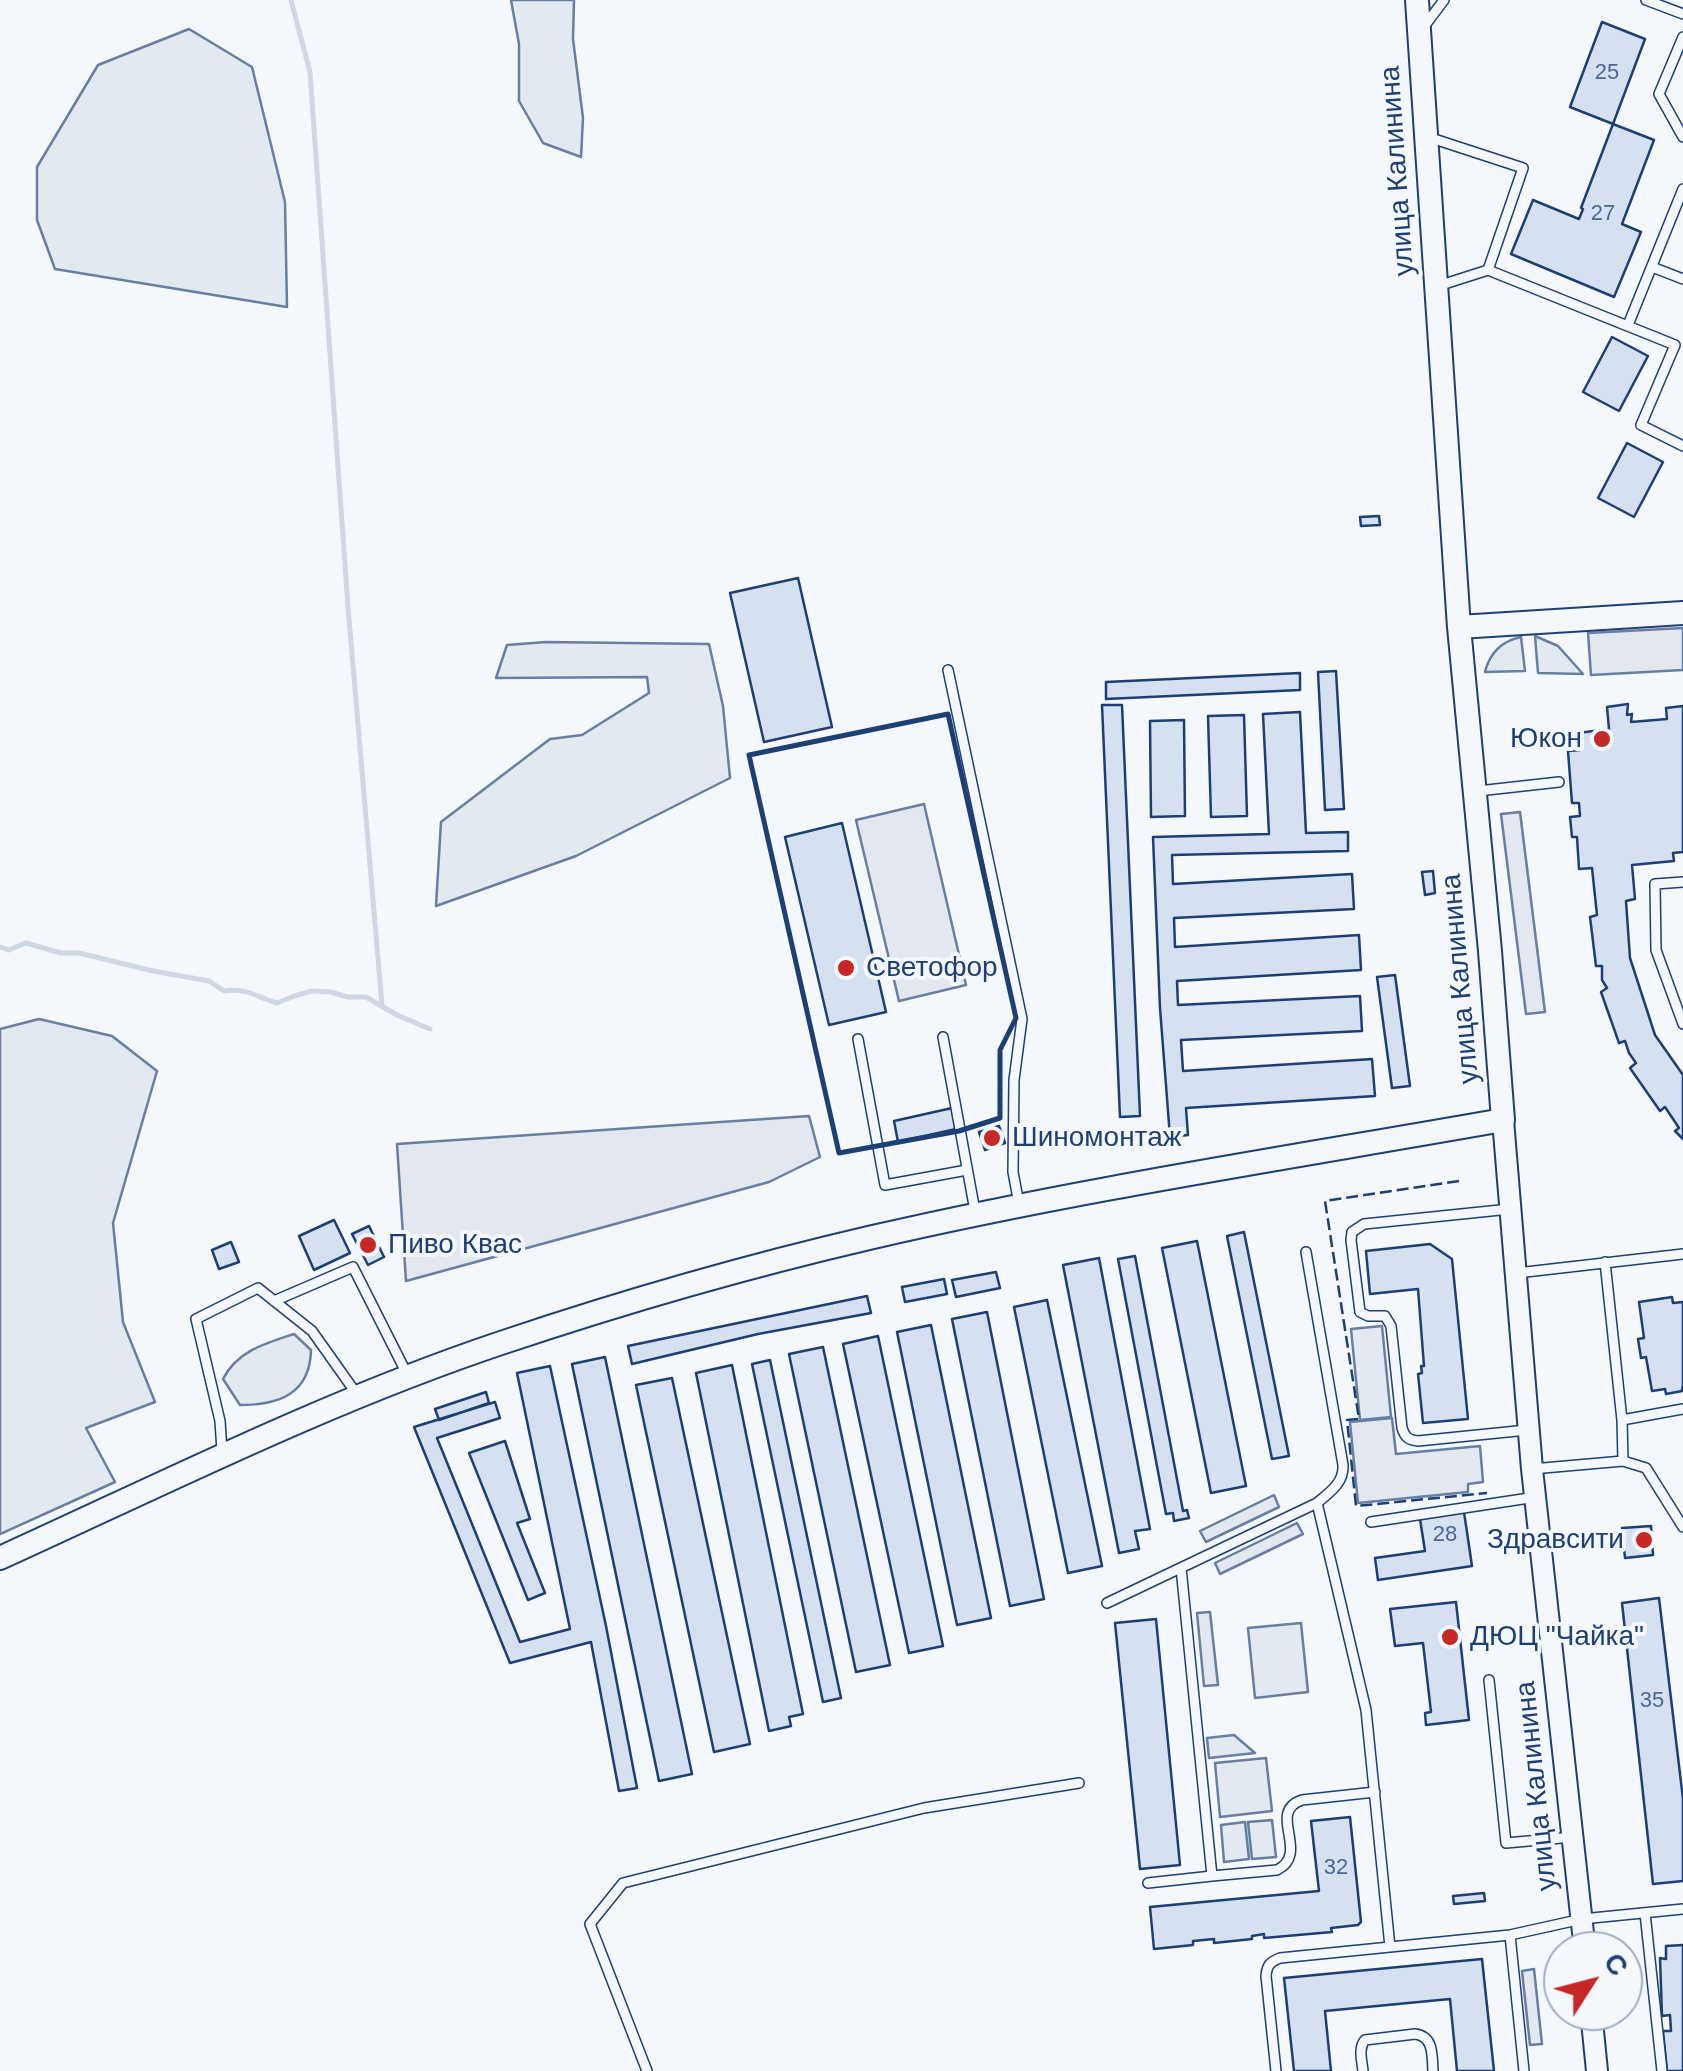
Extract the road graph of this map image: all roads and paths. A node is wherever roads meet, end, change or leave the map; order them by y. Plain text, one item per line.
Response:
1 (1416, 0) edge
2 (1444, 0) edge
3 (1646, 0) edge
4 (1683, 14) edge
5 (1419, 34) junction
6 (1683, 37) edge
7 (1426, 136) junction
8 (1683, 137) edge
9 (1683, 188) edge
10 (1652, 267) junction
11 (1488, 270) junction
12 (1683, 280) edge
13 (1436, 287) junction
14 (1628, 325) junction
15 (1683, 446) edge
16 (1683, 612) edge
17 (1459, 627) junction
18 (948, 670) dead end
19 (1560, 782) dead end
20 (1475, 791) junction
21 (1683, 882) edge
22 (1683, 1024) edge
23 (943, 1037) dead end
24 (858, 1039) dead end
25 (1503, 1120) junction
26 (967, 1170) junction
27 (1019, 1206) junction
28 (1510, 1210) junction
29 (976, 1214) junction
30 (1306, 1252) dead end
31 (1683, 1254) edge
32 (1605, 1262) junction
33 (1516, 1273) junction
34 (274, 1301) junction
35 (408, 1377) junction
36 (357, 1396) junction
37 (1683, 1409) edge
38 (1622, 1420) junction
39 (1529, 1430) junction
40 (222, 1456) junction
41 (1623, 1461) junction
42 (1532, 1468) junction
43 (1536, 1498) junction
44 (1317, 1503) junction
45 (1371, 1522) dead end
46 (1683, 1527) edge
47 (0, 1558) edge
48 (1181, 1568) junction
49 (1108, 1603) dead end
50 (1488, 1680) dead end
51 (1078, 1783) dead end
52 (1375, 1792) junction
53 (1573, 1836) junction
54 (1212, 1876) junction
55 (1148, 1882) dead end
56 (1683, 1908) edge
57 (1645, 1912) junction
58 (1582, 1919) junction
59 (1584, 1931) edge
60 (1510, 1935) junction
61 (1390, 1947) junction
62 (1593, 2031) edge
63 (647, 2071) edge
64 (1276, 2071) edge
65 (1363, 2071) edge
66 (1433, 2071) edge
67 (1524, 2071) edge
68 (1596, 2071) edge
69 (1662, 2071) edge

1 - 5 main road, улица Калинина
2 - 5 lane
3 - 4 lane
5 - 7 main road, улица Калинина
6 - 8 lane
7 - 11 lane
7 - 13 main road, улица Калинина
9 - 10 lane
10 - 12 lane
10 - 14 lane
11 - 13 lane
11 - 14 lane
13 - 17 main road, улица Калинина
14 - 15 lane
16 - 17 main road
17 - 20 main road, улица Калинина
18 - 27 lane
19 - 20 lane
20 - 25 main road, улица Калинина
21 - 22 lane
23 - 26 lane
24 - 26 lane
25 - 27 main road
25 - 28 street, улица Калинина
26 - 29 lane
27 - 29 main road
28 - 33 street, улица Калинина
28 - 39 lane
29 - 35 main road
30 - 44 lane
31 - 32 lane
32 - 33 lane
32 - 38 lane
33 - 39 street, улица Калинина
34 - 35 lane
34 - 36 lane
34 - 40 lane
35 - 36 main road
36 - 40 main road
37 - 38 lane
38 - 41 lane
39 - 42 street, улица Калинина
40 - 47 main road
41 - 42 lane
41 - 46 lane
42 - 43 street, улица Калинина
43 - 45 lane
43 - 53 street, улица Калинина
44 - 48 lane
44 - 52 lane
48 - 49 lane
48 - 54 lane
50 - 53 lane
51 - 63 lane
52 - 54 lane
52 - 61 lane
53 - 58 street, улица Калинина
54 - 55 lane
56 - 57 lane
57 - 58 lane
57 - 69 lane
58 - 59 street, улица Калинина
58 - 60 lane
60 - 61 lane
60 - 67 lane
61 - 64 lane
62 - 68 street
65 - 66 lane

